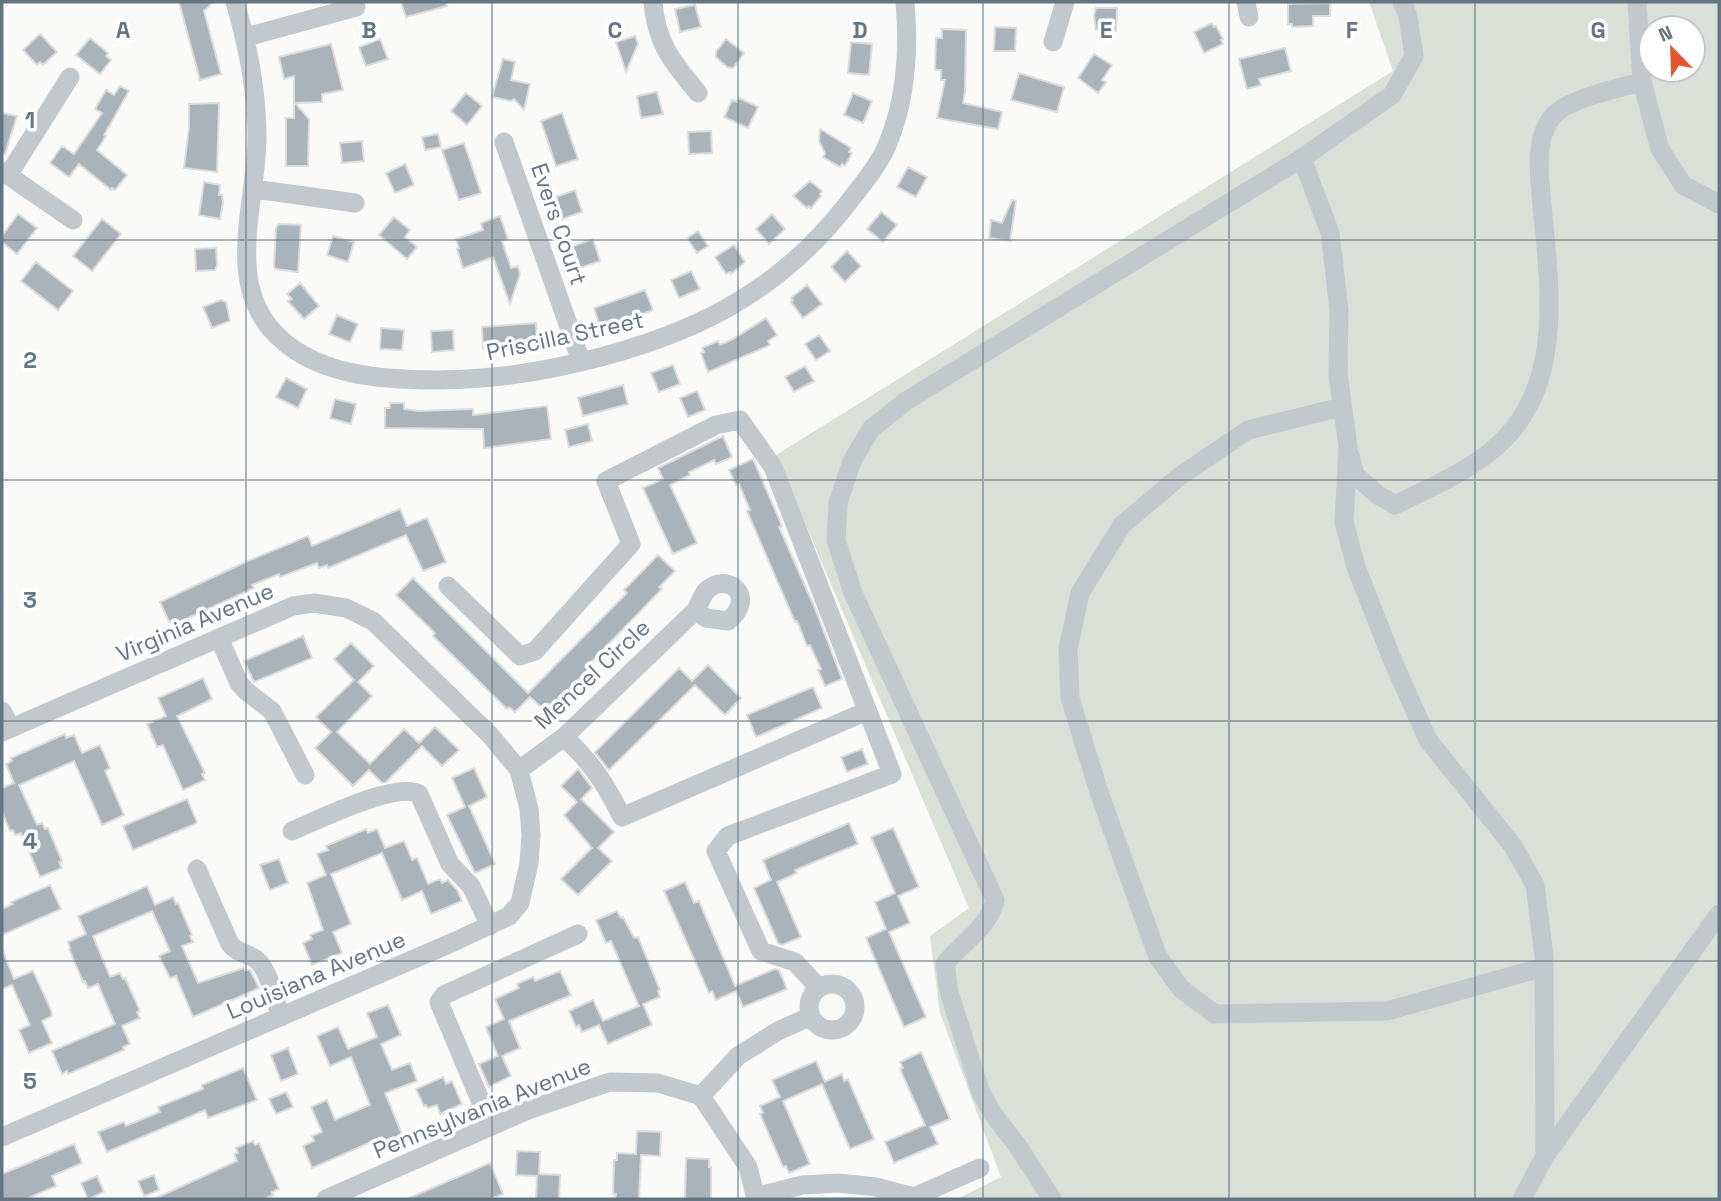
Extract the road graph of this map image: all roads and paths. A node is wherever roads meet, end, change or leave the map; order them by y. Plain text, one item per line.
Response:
1 (235, 2) edge
2 (653, 2) edge
3 (905, 2) edge
4 (1065, 2) edge
5 (1402, 2) edge
6 (356, 7) dead end
7 (246, 37) junction
8 (1053, 41) dead end
9 (70, 77) dead end
10 (1637, 83) edge
11 (1643, 84) edge
12 (698, 93) dead end
13 (504, 142) dead end
14 (1302, 158) junction
15 (5, 172) edge
16 (254, 189) junction
17 (355, 203) dead end
18 (1719, 204) edge
19 (73, 220) dead end
20 (582, 361) junction
21 (1342, 407) junction
22 (1348, 446) junction
23 (448, 586) dead end
24 (695, 611) dead end
25 (219, 638) junction
26 (867, 711) junction
27 (5, 724) edge
28 (564, 737) junction
29 (519, 770) junction
30 (305, 775) dead end
31 (292, 831) dead end
32 (197, 869) dead end
33 (1719, 914) edge
34 (490, 926) junction
35 (578, 934) dead end
36 (1544, 967) junction
37 (819, 988) junction
38 (811, 1016) junction
39 (281, 1017) junction
40 (701, 1097) junction
41 (491, 1126) junction
42 (2, 1137) edge
43 (1545, 1156) junction
44 (980, 1168) dead end
45 (756, 1198) edge
46 (915, 1198) edge
47 (326, 1199) edge
48 (1052, 1199) edge
49 (1522, 1199) edge

1 - 7 street, Priscilla Street
2 - 12 street
3 - 20 street, Priscilla Street
4 - 8 street
5 - 14 street
6 - 7 street
7 - 16 street, Priscilla Street
9 - 15 street
10 - 22 street
11 - 18 street
13 - 20 street, Evers Court
14 - 21 street
14 - 48 street
15 - 19 street
16 - 17 street
16 - 20 street, Priscilla Street
21 - 22 street
21 - 36 street
22 - 36 street
23 - 26 street
24 - 28 street, Mencel Circle
25 - 27 street, Virginia Avenue
25 - 29 street, Virginia Avenue
25 - 30 street
26 - 28 street
26 - 37 street
28 - 29 street, Mencel Circle
29 - 34 street, Louisiana Avenue
31 - 34 street
32 - 39 street
33 - 43 street
34 - 39 street, Louisiana Avenue
35 - 41 street
36 - 43 street
37 - 38 street
37 - 38 street
38 - 40 street
39 - 42 street, Louisiana Avenue
40 - 41 street, Pennsylvania Avenue
40 - 45 street
41 - 47 street, Pennsylvania Avenue
43 - 49 street
44 - 46 street
45 - 46 street

